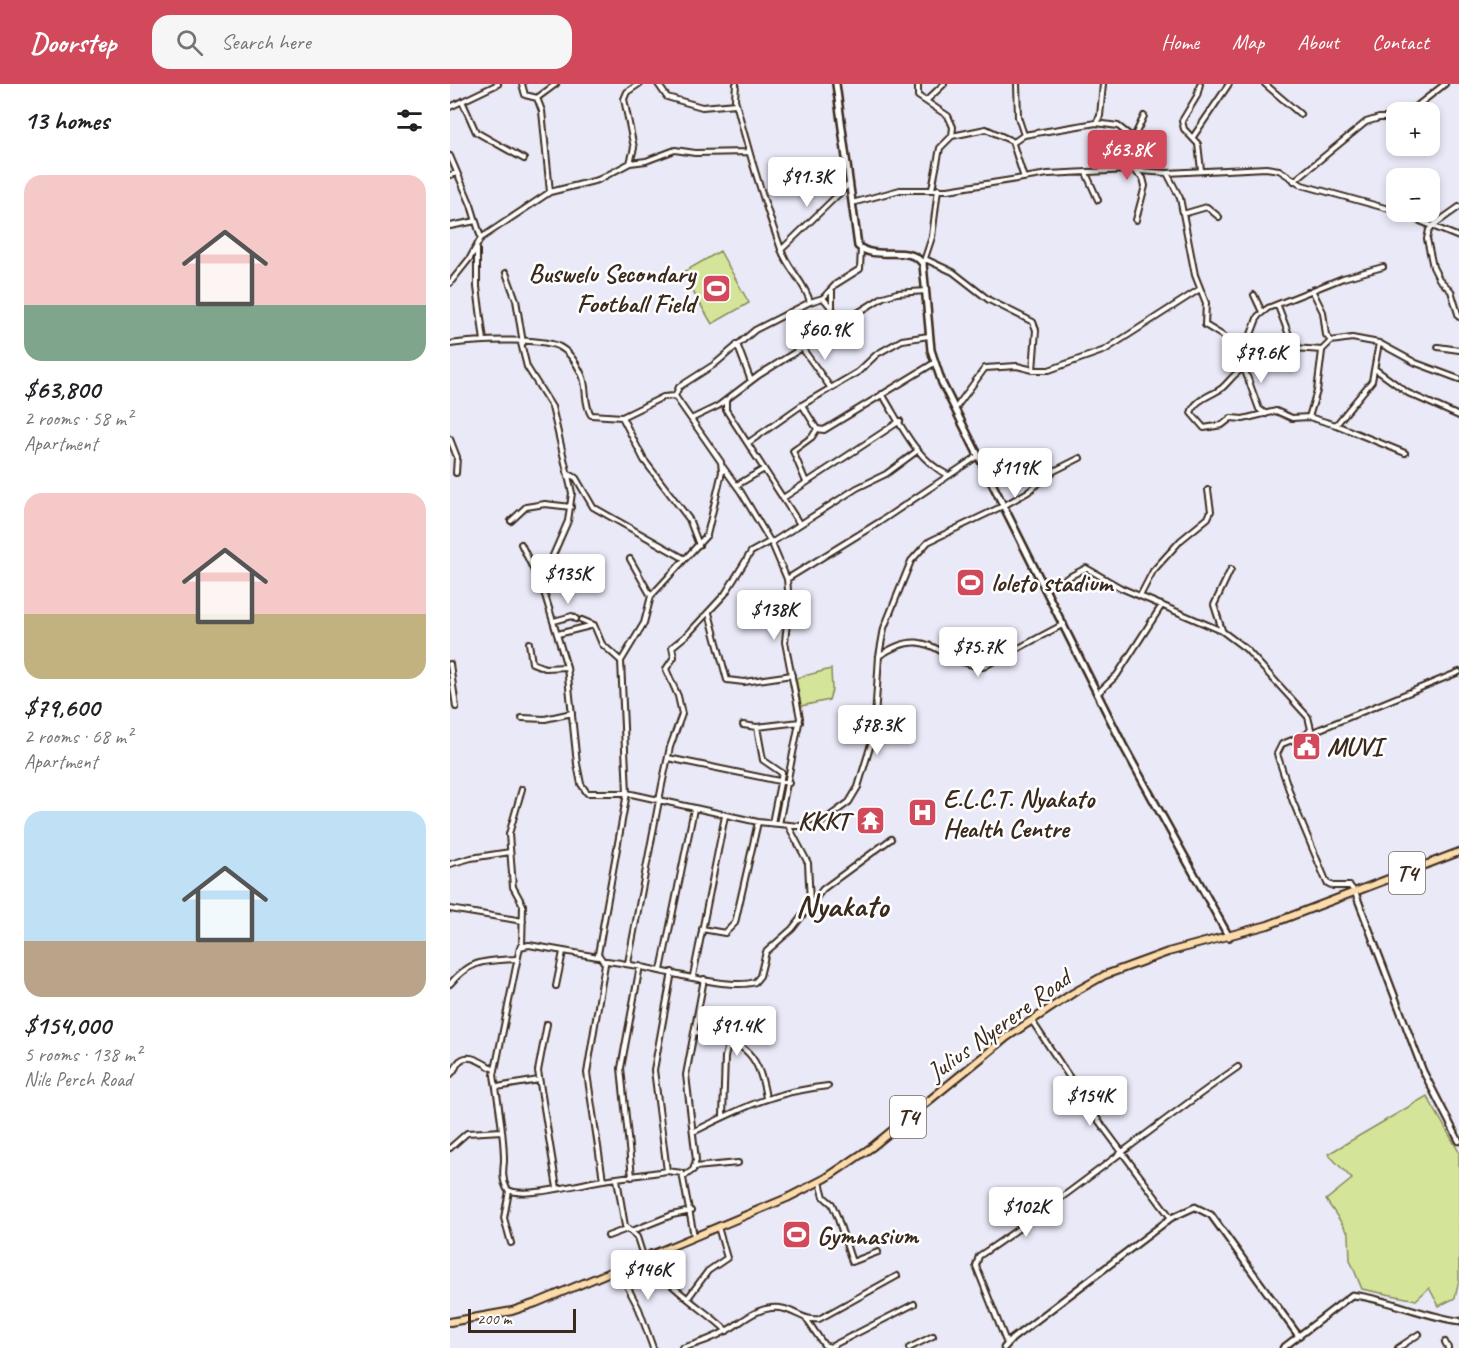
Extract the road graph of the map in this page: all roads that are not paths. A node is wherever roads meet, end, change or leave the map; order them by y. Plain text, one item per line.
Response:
1 (498, 84) edge
2 (522, 84) edge
3 (556, 84) edge
4 (639, 84) edge
5 (658, 84) edge
6 (736, 84) edge
7 (836, 84) edge
8 (918, 84) edge
9 (944, 84) edge
10 (1017, 84) edge
11 (1103, 84) edge
12 (1200, 84) edge
13 (1229, 84) edge
14 (1267, 84) edge
15 (1445, 84) edge
16 (537, 99) junction
17 (926, 101) junction
18 (463, 102) junction
19 (1422, 102) edge
20 (736, 104) junction
21 (450, 107) edge
22 (1300, 114) dead end
23 (1144, 116) dead end
24 (1386, 118) edge
25 (1096, 123) junction
26 (1024, 135) junction
27 (952, 136) junction
28 (1132, 137) junction
29 (1193, 137) junction
30 (1014, 142) junction
31 (748, 152) junction
32 (450, 156) edge
33 (524, 159) dead end
34 (630, 163) junction
35 (1130, 170) junction
36 (1201, 170) junction
37 (457, 172) junction
38 (1167, 172) junction
39 (1086, 173) junction
40 (450, 175) edge
41 (1024, 178) junction
42 (1294, 181) junction
43 (848, 185) junction
44 (932, 189) junction
45 (938, 189) junction
46 (550, 192) junction
47 (1098, 200) dead end
48 (851, 203) junction
49 (1459, 207) edge
50 (1386, 208) edge
51 (1183, 214) junction
52 (1219, 217) dead end
53 (1136, 220) dead end
54 (476, 221) junction
55 (1421, 222) edge
56 (450, 226) edge
57 (1432, 227) junction
58 (1459, 237) edge
59 (481, 238) junction
60 (477, 248) junction
61 (861, 248) junction
62 (781, 250) junction
63 (924, 261) junction
64 (1383, 267) dead end
65 (506, 273) dead end
66 (450, 283) edge
67 (1200, 289) junction
68 (832, 290) junction
69 (1312, 290) junction
70 (926, 291) junction
71 (1254, 296) dead end
72 (823, 298) junction
73 (810, 302) junction
74 (1278, 306) junction
75 (832, 308) junction
76 (1262, 312) junction
77 (838, 317) junction
78 (1459, 317) edge
79 (847, 320) junction
80 (837, 326) junction
81 (929, 336) junction
82 (484, 341) junction
83 (1331, 341) junction
84 (522, 343) junction
85 (1379, 343) junction
86 (450, 344) edge
87 (737, 344) junction
88 (1438, 347) dead end
89 (802, 348) junction
90 (1322, 350) junction
91 (1459, 350) edge
92 (934, 363) junction
93 (1375, 369) junction
94 (1033, 370) junction
95 (1459, 380) edge
96 (751, 381) junction
97 (830, 387) junction
98 (882, 394) junction
99 (675, 396) junction
100 (726, 400) junction
101 (802, 405) junction
102 (718, 406) junction
103 (956, 409) junction
104 (726, 410) junction
105 (1266, 414) junction
106 (1459, 416) edge
107 (622, 417) junction
108 (1309, 417) junction
109 (691, 419) junction
110 (900, 421) junction
111 (1336, 425) junction
112 (817, 429) junction
113 (450, 440) edge
114 (748, 442) junction
115 (917, 451) junction
116 (1405, 453) dead end
117 (980, 455) junction
118 (1080, 458) dead end
119 (722, 467) junction
120 (764, 469) junction
121 (456, 473) dead end
122 (569, 474) junction
123 (948, 475) junction
124 (806, 483) junction
125 (737, 485) junction
126 (1208, 490) dead end
127 (783, 498) junction
128 (1005, 505) junction
129 (571, 507) junction
130 (511, 521) dead end
131 (799, 523) junction
132 (771, 542) junction
133 (521, 544) dead end
134 (699, 545) junction
135 (630, 559) dead end
136 (685, 559) junction
137 (1231, 569) dead end
138 (544, 579) junction
139 (787, 579) junction
140 (1046, 589) junction
141 (651, 596) junction
142 (1140, 596) junction
143 (1162, 605) junction
144 (709, 612) junction
145 (576, 619) dead end
146 (582, 620) dead end
147 (554, 621) junction
148 (1064, 624) junction
149 (594, 625) junction
150 (1222, 631) junction
151 (558, 634) junction
152 (529, 643) dead end
153 (879, 656) junction
154 (621, 661) junction
155 (450, 664) edge
156 (567, 667) junction
157 (1459, 672) edge
158 (792, 675) junction
159 (1098, 693) junction
160 (456, 707) dead end
161 (572, 713) junction
162 (522, 718) dead end
163 (800, 722) junction
164 (743, 725) dead end
165 (757, 727) junction
166 (1307, 734) junction
167 (668, 758) junction
168 (782, 781) junction
169 (789, 783) junction
170 (522, 789) dead end
171 (627, 793) junction
172 (660, 799) junction
173 (694, 809) junction
174 (725, 816) junction
175 (758, 822) junction
176 (772, 823) junction
177 (779, 824) junction
178 (788, 825) junction
179 (891, 839) dead end
180 (510, 852) junction
181 (1459, 852) edge
182 (450, 864) edge
183 (1355, 892) junction
184 (810, 903) junction
185 (450, 909) edge
186 (523, 921) junction
187 (702, 929) junction
188 (1229, 937) junction
189 (522, 945) junction
190 (562, 952) junction
191 (598, 957) junction
192 (516, 959) junction
193 (604, 960) junction
194 (628, 963) junction
195 (640, 966) junction
196 (661, 970) junction
197 (672, 972) junction
198 (693, 976) junction
199 (704, 979) junction
200 (450, 984) edge
201 (556, 986) dead end
202 (1032, 1021) junction
203 (547, 1024) dead end
204 (695, 1032) junction
205 (729, 1041) junction
206 (1238, 1067) dead end
207 (494, 1069) junction
208 (450, 1075) edge
209 (539, 1080) junction
210 (828, 1086) dead end
211 (497, 1087) junction
212 (766, 1098) junction
213 (723, 1116) junction
214 (502, 1131) junction
215 (693, 1132) junction
216 (1459, 1141) edge
217 (450, 1148) edge
218 (1121, 1151) junction
219 (738, 1163) dead end
220 (695, 1167) junction
221 (667, 1171) junction
222 (632, 1177) junction
223 (683, 1177) junction
224 (617, 1179) junction
225 (603, 1180) junction
226 (820, 1182) junction
227 (558, 1188) junction
228 (509, 1191) junction
229 (691, 1211) junction
230 (1170, 1218) junction
231 (717, 1226) junction
232 (630, 1230) junction
233 (608, 1236) dead end
234 (694, 1236) junction
235 (511, 1243) dead end
236 (878, 1252) dead end
237 (651, 1253) junction
238 (643, 1256) junction
239 (617, 1267) junction
240 (897, 1276) dead end
241 (688, 1298) junction
242 (914, 1304) dead end
243 (807, 1319) junction
244 (1459, 1321) edge
245 (450, 1322) edge
246 (726, 1331) junction
247 (1419, 1334) dead end
248 (1298, 1335) junction
249 (933, 1336) dead end
250 (1445, 1342) dead end
251 (1007, 1346) edge
252 (826, 1347) edge
253 (653, 1348) edge
254 (682, 1348) edge
255 (909, 1348) edge
256 (1283, 1348) edge
257 (1398, 1348) edge
258 (1449, 1348) edge

1 - 18 street
2 - 16 street
3 - 16 street
4 - 34 street
5 - 20 street
6 - 20 street
7 - 43 main road
8 - 17 street
9 - 17 street
10 - 26 street
11 - 25 street
12 - 29 street
13 - 29 street
14 - 22 street
15 - 19 street
16 - 46 street
17 - 27 street
18 - 21 street
18 - 33 street
20 - 31 street
23 - 28 street
24 - 42 street
25 - 26 street
25 - 28 street
26 - 30 street
27 - 30 street
27 - 44 street
28 - 35 street
29 - 36 street
30 - 41 street
31 - 34 street
31 - 62 street
32 - 37 street
34 - 46 street
35 - 38 street
35 - 39 street
35 - 53 street
36 - 38 street
36 - 42 street
37 - 40 street
37 - 54 street
38 - 51 street
39 - 41 street
39 - 47 street
41 - 45 street
42 - 50 street
43 - 48 main road
43 - 62 street
44 - 45 street
44 - 48 street
45 - 63 street
46 - 59 street
48 - 61 main road
49 - 57 street
51 - 52 street
51 - 67 street
54 - 56 street
54 - 59 street
55 - 57 street
57 - 58 street
57 - 78 street
59 - 60 street
60 - 66 street
60 - 82 street
61 - 63 main road
61 - 68 street
62 - 73 street
63 - 70 main road
63 - 94 street
64 - 69 street
65 - 84 street
67 - 76 street
67 - 94 street
68 - 72 street
68 - 75 street
69 - 74 street
69 - 83 street
70 - 79 street
70 - 81 main road
71 - 76 street
72 - 73 street
72 - 75 street
73 - 87 street
74 - 76 street
74 - 90 street
75 - 77 street
77 - 79 street
77 - 80 street
79 - 80 street
80 - 89 street
81 - 92 main road
81 - 97 street
82 - 84 street
82 - 86 street
83 - 85 street
83 - 90 street
84 - 107 street
84 - 122 street
85 - 93 street
85 - 95 street
87 - 96 street
87 - 99 street
88 - 91 street
89 - 96 street
89 - 97 street
90 - 108 street
92 - 98 street
92 - 103 main road
93 - 106 street
93 - 111 street
94 - 103 street
96 - 100 street
97 - 101 street
98 - 110 street
98 - 112 street
99 - 107 street
99 - 109 street
100 - 102 street
100 - 104 street
101 - 112 street
101 - 114 street
102 - 104 street
102 - 109 street
103 - 117 main road
104 - 114 street
105 - 105 street
105 - 108 street
107 - 134 street
108 - 111 street
109 - 119 street
110 - 115 street
110 - 124 street
111 - 116 street
112 - 124 street
113 - 121 street
114 - 120 street
115 - 123 street
115 - 131 street
117 - 123 street
117 - 128 main road
118 - 128 street
119 - 125 street
119 - 134 street
120 - 125 street
120 - 127 street
122 - 129 street
122 - 136 street
123 - 139 street
124 - 127 street
125 - 132 street
126 - 142 street
127 - 131 street
128 - 140 main road
128 - 153 street
129 - 130 street
129 - 138 street
131 - 132 street
132 - 139 street
132 - 144 street
133 - 138 street
134 - 136 street
135 - 141 street
136 - 141 street
137 - 150 street
138 - 147 street
139 - 158 street
140 - 142 street
140 - 148 main road
141 - 154 street
142 - 143 street
143 - 150 street
143 - 159 street
144 - 158 street
144 - 167 street
145 - 147 street
146 - 149 street
147 - 151 street
148 - 153 street
148 - 159 main road
149 - 151 street
149 - 154 street
150 - 166 street
151 - 156 street
152 - 156 street
153 - 178 street
154 - 171 street
155 - 160 street
156 - 161 street
157 - 166 street
158 - 163 street
159 - 188 main road
161 - 162 street
161 - 171 street
163 - 165 street
163 - 169 street
164 - 165 street
165 - 168 street
166 - 183 street
167 - 168 street
167 - 172 street
168 - 169 street
168 - 176 street
169 - 177 street
170 - 180 street
171 - 172 street
171 - 191 street
172 - 173 street
172 - 194 street
173 - 174 street
173 - 196 street
174 - 175 street
174 - 187 street
175 - 176 street
175 - 187 street
176 - 177 street
177 - 178 street
178 - 184 street
179 - 184 street
180 - 182 street
180 - 186 street
181 - 183 highway, Julius Nyerere Road / T4
183 - 188 highway, Julius Nyerere Road / T4
183 - 216 street
184 - 199 street
185 - 186 street
186 - 189 street
187 - 198 street
188 - 202 highway, Julius Nyerere Road / T4
189 - 190 street
189 - 192 street
190 - 191 street
190 - 201 street
191 - 193 street
192 - 200 street
192 - 207 street
193 - 194 street
193 - 225 street
194 - 195 street
195 - 196 street
195 - 222 street
196 - 197 street
197 - 198 street
197 - 221 street
198 - 199 street
199 - 204 street
202 - 218 street
202 - 226 highway, Julius Nyerere Road / T4
203 - 209 street
204 - 205 street
204 - 215 street
205 - 212 street
205 - 213 street
206 - 218 street
207 - 208 street
207 - 211 street
209 - 211 street
209 - 227 street
210 - 212 street
211 - 214 street
212 - 213 street
213 - 215 street
214 - 217 street
214 - 228 street
215 - 220 street
218 - 230 street
218 - 251 street
219 - 220 street
220 - 223 street
221 - 222 street
221 - 223 street
222 - 224 street
223 - 229 street
224 - 225 street
224 - 232 street
225 - 227 street
226 - 231 highway, Julius Nyerere Road / T4
226 - 236 street
227 - 228 street
228 - 235 street
229 - 232 street
229 - 234 street
230 - 248 street
230 - 251 street
231 - 234 highway, Julius Nyerere Road / T4
231 - 241 street
232 - 233 street
232 - 238 street
234 - 237 highway, Julius Nyerere Road / T4
237 - 238 highway, Julius Nyerere Road / T4
237 - 241 street
238 - 239 highway, Julius Nyerere Road / T4
239 - 245 highway, Julius Nyerere Road / T4
239 - 253 street
240 - 243 street
241 - 246 street
242 - 252 street
243 - 246 street
243 - 252 street
244 - 248 street
246 - 254 street
247 - 257 street
248 - 256 street
249 - 255 street
250 - 258 street

